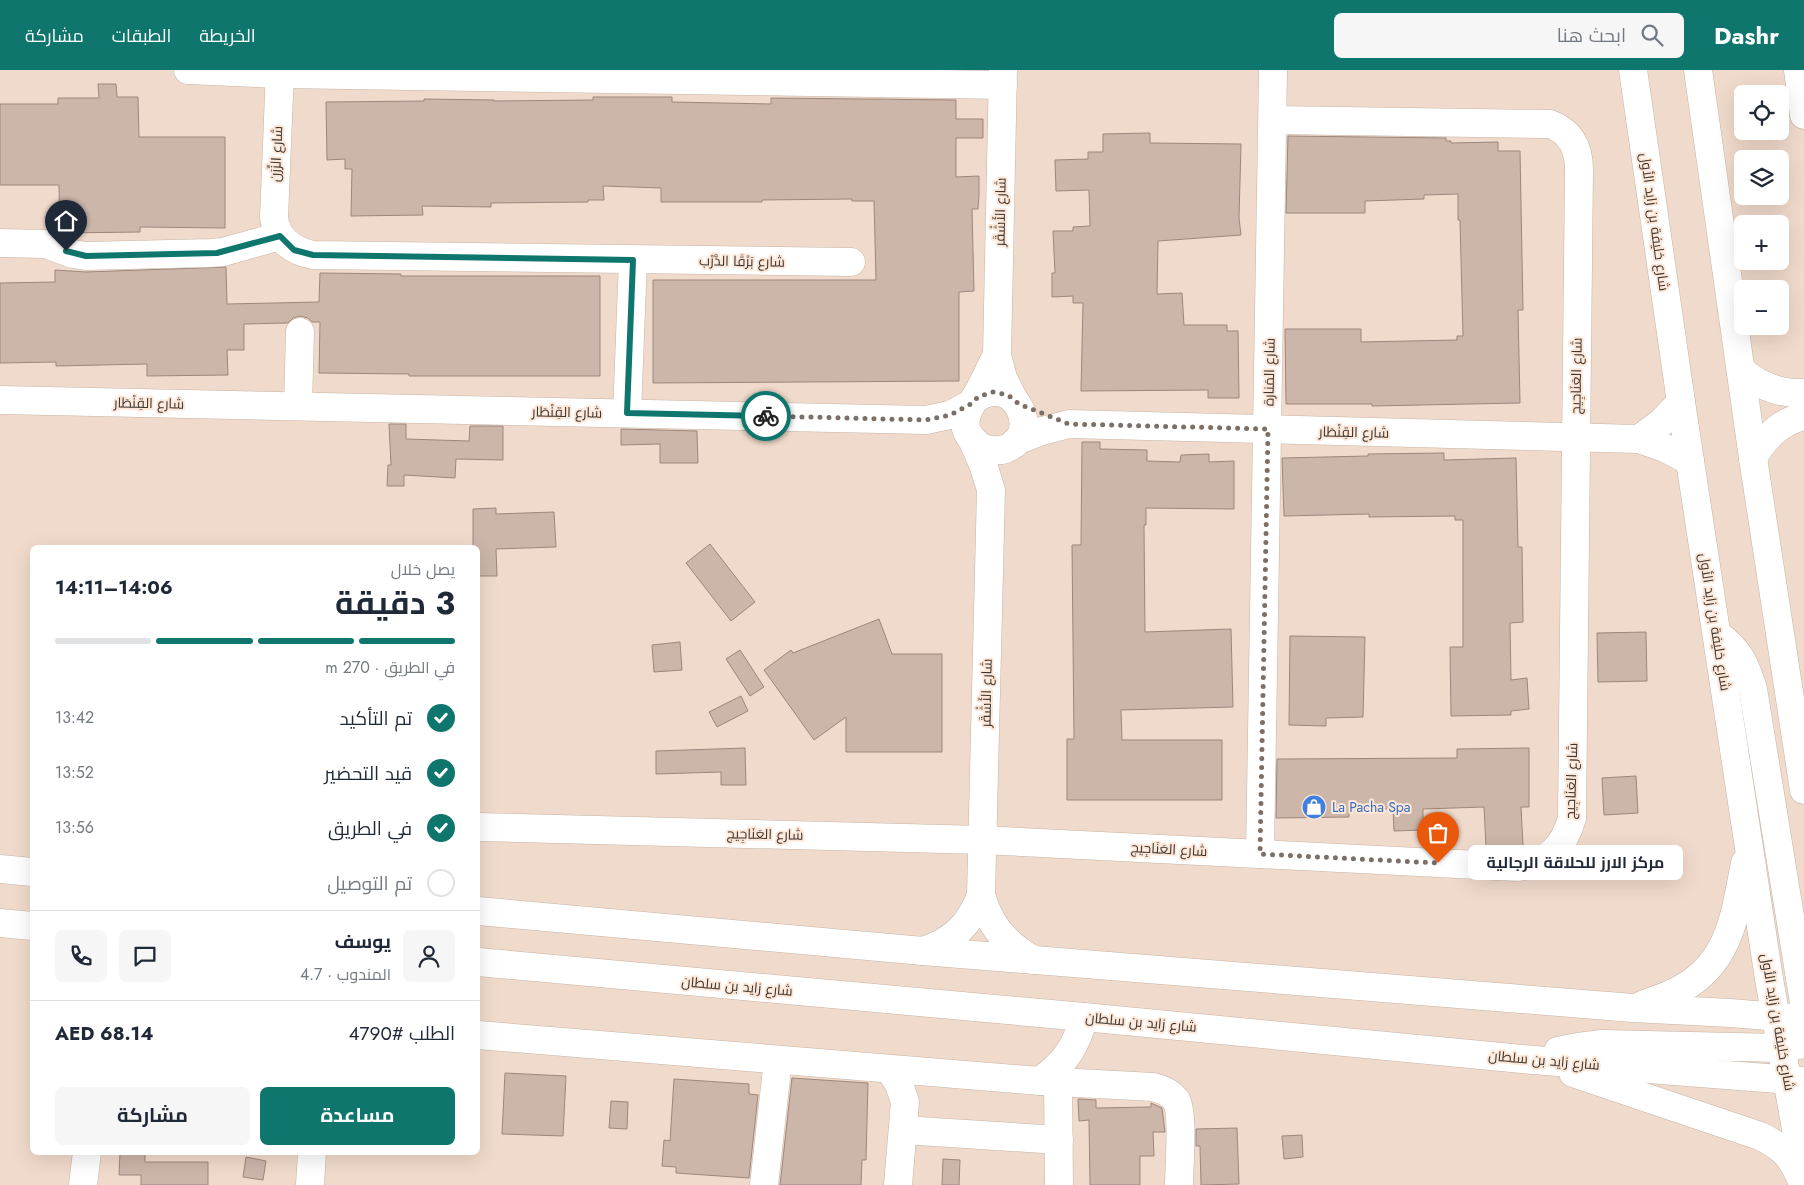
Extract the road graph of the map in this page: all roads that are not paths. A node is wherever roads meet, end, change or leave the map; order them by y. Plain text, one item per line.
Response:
1 (188, 70) edge
2 (1274, 70) edge
3 (1633, 70) edge
4 (1698, 70) edge
5 (1798, 70) edge
6 (280, 72) edge
7 (1003, 78) edge
8 (1804, 115) edge
9 (1273, 120) junction
10 (280, 236) junction
11 (0, 243) edge
12 (633, 260) junction
13 (851, 262) dead end
14 (300, 332) dead end
15 (997, 355) junction
16 (1740, 370) junction
17 (1804, 393) edge
18 (0, 400) edge
19 (1017, 402) junction
20 (1681, 402) junction
21 (972, 403) junction
22 (298, 406) junction
23 (627, 413) junction
24 (1804, 416) edge
25 (926, 420) junction
26 (1069, 424) junction
27 (1268, 429) junction
28 (1575, 437) junction
29 (971, 438) junction
30 (1639, 439) junction
31 (1015, 442) junction
32 (1753, 458) junction
33 (1690, 461) junction
34 (991, 490) junction
35 (1717, 634) junction
36 (1804, 790) edge
37 (480, 827) edge
38 (982, 840) junction
39 (1749, 841) junction
40 (1260, 854) junction
41 (0, 870) edge
42 (30, 872) edge
43 (981, 896) junction
44 (480, 911) edge
45 (923, 951) junction
46 (1034, 960) junction
47 (480, 962) edge
48 (1804, 1003) edge
49 (1633, 1008) junction
50 (1084, 1017) junction
51 (1776, 1017) junction
52 (480, 1035) edge
53 (1799, 1054) edge
54 (778, 1060) junction
55 (1533, 1060) junction
56 (889, 1069) junction
57 (929, 1072) junction
58 (1049, 1081) junction
59 (905, 1102) junction
60 (902, 1130) junction
61 (1059, 1140) junction
62 (88, 1155) edge
63 (312, 1155) edge
64 (1804, 1173) edge
65 (83, 1185) edge
66 (310, 1185) edge
67 (764, 1185) edge
68 (898, 1185) edge
69 (1059, 1185) edge
70 (1179, 1185) edge
71 (1804, 1185) edge

1 - 6 street
2 - 9 street, شارع المَنارة
3 - 20 street, شارع خليفة بن زايد الأول
4 - 16 street
5 - 8 street
6 - 7 street
6 - 10 street, شارع الزِّرَن
7 - 15 street, شارع الأَشْقَر
9 - 27 street, شارع المَنارة
9 - 28 street, شارع العَنَاجِيج
10 - 11 street
10 - 12 street, شارع بَرْقَا الدَّرْب
12 - 13 street, شارع بَرْقَا الدَّرْب
12 - 23 street
14 - 22 street
15 - 19 street, شارع الأَشْقَر
15 - 21 street, شارع الأَشْقَر
16 - 17 street
16 - 32 street
18 - 22 street, شارع القِنْطَار
19 - 21 street
19 - 26 street, شارع القِنْطَار
19 - 31 street
20 - 30 street
20 - 33 street, شارع خليفة بن زايد الأول
21 - 25 street, شارع القِنْطَار
21 - 29 street
22 - 23 street, شارع القِنْطَار
23 - 25 street, شارع القِنْطَار
24 - 32 street
25 - 29 street, شارع القِنْطَار
26 - 27 street, شارع القِنْطَار
26 - 31 street, شارع القِنْطَار
27 - 28 street, شارع القِنْطَار
27 - 40 street, شارع المَنارة
28 - 30 street, شارع القِنْطَار
28 - 40 street, شارع العَنَاجِيج
29 - 31 street
29 - 34 street, شارع الأَشْقَر
30 - 33 street, شارع القِنْطَار
31 - 34 street, شارع الأَشْقَر
32 - 36 street
33 - 35 street, شارع خليفة بن زايد الأول
34 - 38 street, شارع الأَشْقَر
35 - 39 street, شارع خليفة بن زايد الأول
35 - 48 street
37 - 38 street, شارع العَنَاجِيج
38 - 40 street, شارع العَنَاجِيج
38 - 43 street, شارع الأَشْقَر
39 - 49 street
39 - 51 street, شارع خليفة بن زايد الأول
41 - 42 street
43 - 45 street, شارع الأَشْقَر
43 - 46 street, شارع الأَشْقَر
44 - 45 street
45 - 46 street
46 - 49 street
47 - 50 street, شارع زايد بن سلطان
49 - 51 street
50 - 55 street, شارع زايد بن سلطان
50 - 58 street
51 - 53 street, شارع خليفة بن زايد الأول
52 - 54 street
53 - 55 street
53 - 64 street, شارع خليفة بن زايد الأول
54 - 56 street
54 - 67 street
55 - 71 street
56 - 57 street
56 - 59 street
57 - 58 street
57 - 59 street
58 - 61 street
58 - 70 street
59 - 60 street
60 - 61 street
60 - 68 street
61 - 69 street
62 - 65 street
63 - 66 street

